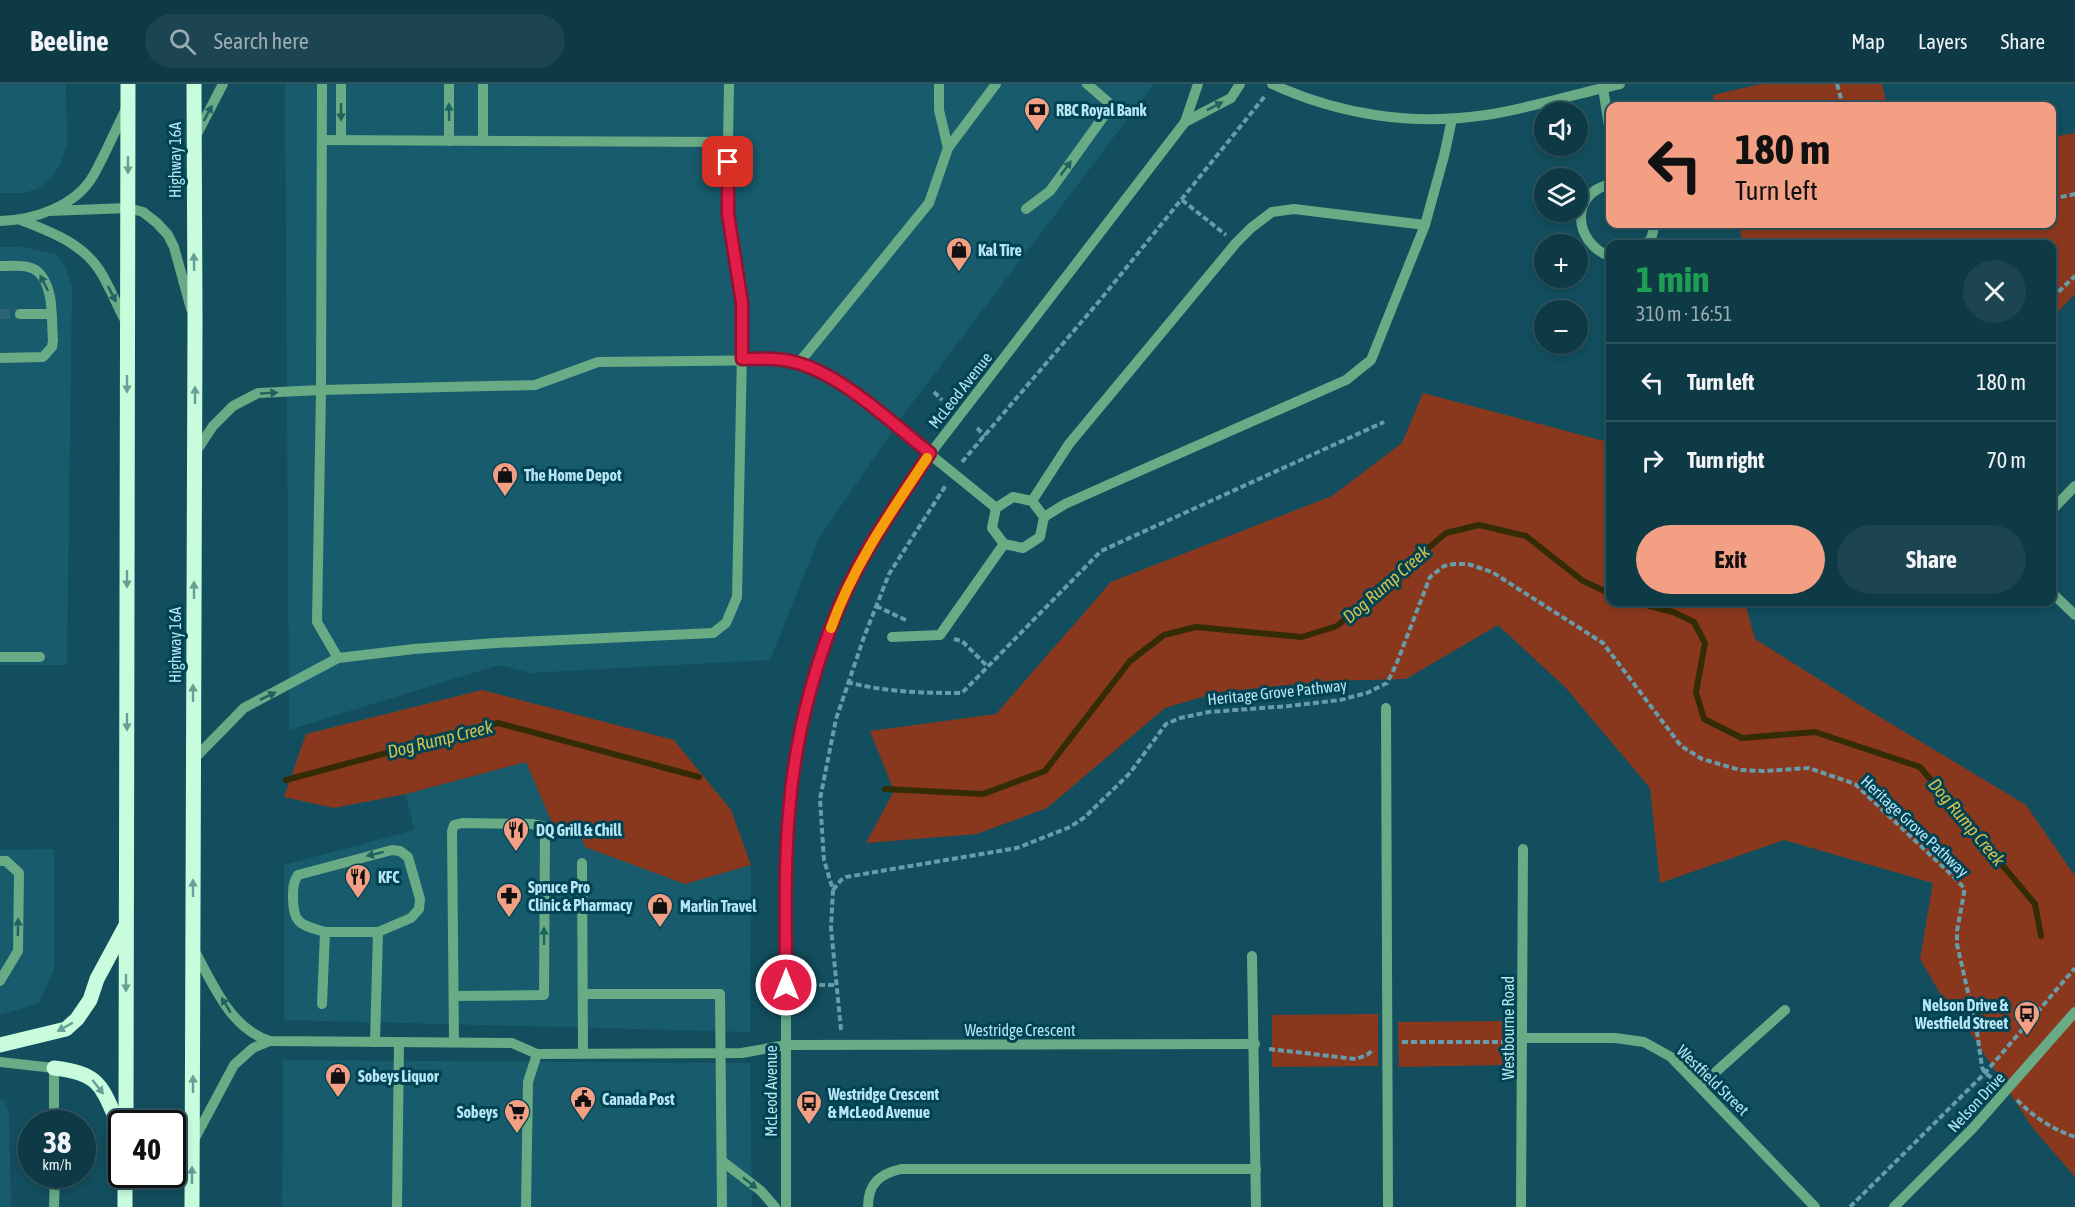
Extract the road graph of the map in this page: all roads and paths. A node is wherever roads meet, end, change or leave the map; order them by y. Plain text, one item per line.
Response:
1 (128, 84) edge
2 (194, 84) edge
3 (223, 84) edge
4 (322, 84) edge
5 (341, 84) edge
6 (449, 84) edge
7 (483, 84) edge
8 (729, 84) edge
9 (939, 84) edge
10 (996, 84) edge
11 (1087, 84) edge
12 (1198, 84) edge
13 (1240, 84) edge
14 (1273, 84) edge
15 (1620, 84) edge
16 (1838, 84) edge
17 (1603, 88) junction
18 (1842, 102) edge
19 (128, 106) junction
20 (1606, 107) edge
21 (1452, 119) junction
22 (1185, 122) junction
23 (322, 140) junction
24 (341, 140) junction
25 (193, 141) junction
26 (449, 141) junction
27 (483, 141) junction
28 (728, 142) junction
29 (948, 148) junction
30 (1606, 185) edge
31 (2075, 194) edge
32 (2056, 198) edge
33 (1182, 200) junction
34 (128, 208) junction
35 (1026, 209) dead end
36 (50, 211) junction
37 (21, 220) junction
38 (0, 221) edge
39 (1425, 225) junction
40 (1236, 243) junction
41 (1606, 255) edge
42 (0, 266) edge
43 (2075, 276) edge
44 (2056, 294) edge
45 (20, 315) tunnel mouth
46 (51, 315) junction
47 (195, 321) junction
48 (127, 325) junction
49 (0, 358) edge
50 (742, 359) junction
51 (798, 364) junction
52 (321, 390) junction
53 (934, 392) dead end
54 (942, 400) dead end
55 (1384, 422) dead end
56 (977, 428) dead end
57 (984, 436) junction
58 (194, 453) junction
59 (930, 453) junction
60 (953, 473) junction
61 (2075, 486) edge
62 (1032, 501) junction
63 (2056, 506) edge
64 (996, 508) junction
65 (1044, 517) junction
66 (1004, 544) junction
67 (2056, 597) edge
68 (2075, 615) edge
69 (892, 637) dead end
70 (0, 657) edge
71 (40, 657) dead end
72 (338, 658) junction
73 (847, 682) junction
74 (1386, 708) dead end
75 (193, 760) junction
76 (1523, 849) dead end
77 (0, 861) edge
78 (582, 863) dead end
79 (833, 890) junction
80 (126, 925) junction
81 (325, 933) junction
82 (378, 933) junction
83 (193, 947) junction
84 (1252, 956) dead end
85 (2075, 968) edge
86 (0, 981) edge
87 (810, 985) dead end
88 (837, 985) junction
89 (583, 994) junction
90 (454, 996) junction
91 (322, 1004) dead end
92 (1785, 1010) dead end
93 (2075, 1012) edge
94 (1523, 1038) junction
95 (270, 1041) junction
96 (375, 1042) junction
97 (399, 1042) junction
98 (454, 1042) junction
99 (1255, 1044) junction
100 (0, 1045) edge
101 (786, 1046) junction
102 (842, 1046) junction
103 (583, 1053) junction
104 (720, 1053) junction
105 (537, 1054) junction
106 (0, 1062) edge
107 (54, 1068) junction
108 (1985, 1072) junction
109 (1701, 1086) junction
110 (2008, 1090) junction
111 (54, 1110) edge
112 (111, 1110) edge
113 (126, 1110) edge
114 (2075, 1137) edge
115 (192, 1143) junction
116 (722, 1161) junction
117 (1256, 1169) junction
118 (55, 1188) edge
119 (125, 1188) edge
120 (54, 1207) edge
121 (125, 1207) edge
122 (192, 1207) edge
123 (397, 1207) edge
124 (526, 1207) edge
125 (722, 1207) edge
126 (775, 1207) edge
127 (786, 1207) edge
128 (868, 1207) edge
129 (1256, 1207) edge
130 (1388, 1207) edge
131 (1521, 1207) edge
132 (1815, 1207) edge
133 (1850, 1207) edge
134 (1894, 1207) edge

1 - 19 main road
2 - 25 main road, Highway 16A
25 -> 3 street
4 - 23 street
5 -> 24 street
26 -> 6 street
7 - 27 street
8 - 28 street
9 - 29 street
10 - 29 street
35 -> 11 street
12 - 22 street, McLeod Avenue
22 -> 13 street, McLeod Avenue
14 - 21 street
14 - 33 path
15 - 17 street
16 - 18 path
17 - 20 street
17 - 21 street
19 -> 34 main road
19 - 36 street
21 - 39 street
22 - 59 street, McLeod Avenue
23 - 24 street
23 - 52 street
24 - 26 street
47 -> 25 main road, Highway 16A
26 - 27 street
27 - 28 street
28 - 50 street
29 - 51 street
30 - 41 street
31 - 32 path
33 - 40 path
33 - 57 path
34 - 36 street
34 - 47 street
34 - 48 main road
36 - 37 street
37 - 38 street
37 -> 48 street
39 - 40 street
39 - 65 street
40 - 62 street
46 -> 42 street
43 - 44 path
45 - 46 street
46 - 49 street
58 -> 47 main road, Highway 16A
48 -> 80 main road
50 - 51 street
50 - 52 street
50 - 72 street
51 - 59 street
58 -> 52 street
52 - 72 street
53 - 54 path
55 - 73 path
56 - 57 path
57 - 60 path
75 -> 58 main road, Highway 16A
59 - 60 street
59 - 101 street, McLeod Avenue
60 - 64 street
60 - 73 path
61 - 63 street
62 - 64 street
62 - 65 street
64 - 66 street
65 - 66 street
66 - 69 street
67 - 68 street
70 - 71 street
75 -> 72 street
73 - 79 path
74 - 130 street
83 -> 75 main road, Highway 16A
76 - 94 street, Westbourne Road
86 -> 77 street
78 - 89 street
79 - 88 path
79 - 108 path, Heritage Grove Pathway
80 -> 100 main road
80 -> 113 main road
81 - 82 street
82 -> 81 street
81 - 91 street
82 - 96 street
95 -> 83 street
115 -> 83 main road, Highway 16A
84 - 99 street
85 - 108 path
87 - 88 path
88 - 102 path
89 - 103 street
89 - 104 street
90 -> 90 street
90 - 98 street
92 - 109 street
93 - 110 street, Nelson Drive
94 - 109 street, Westfield Street
94 - 131 street, Westbourne Road
95 - 96 street
95 - 115 street
96 - 97 street
97 - 98 street
97 - 123 street
98 - 105 street
99 - 102 street, Westridge Crescent
99 - 117 street
101 - 102 street, Westridge Crescent
101 - 104 street, Westridge Crescent
101 - 127 street, McLeod Avenue
103 - 104 street, Westridge Crescent
103 - 105 street, Westridge Crescent
104 - 116 street
105 - 124 street
106 - 107 street
107 - 111 street
107 -> 112 main road
108 - 110 path
108 - 133 path
109 - 132 street, Westfield Street
110 - 114 path
110 - 134 street, Nelson Drive
122 -> 115 main road, Highway 16A
116 - 125 street
116 -> 126 street
117 - 128 street
117 - 129 street
118 - 120 street
119 - 121 main road

